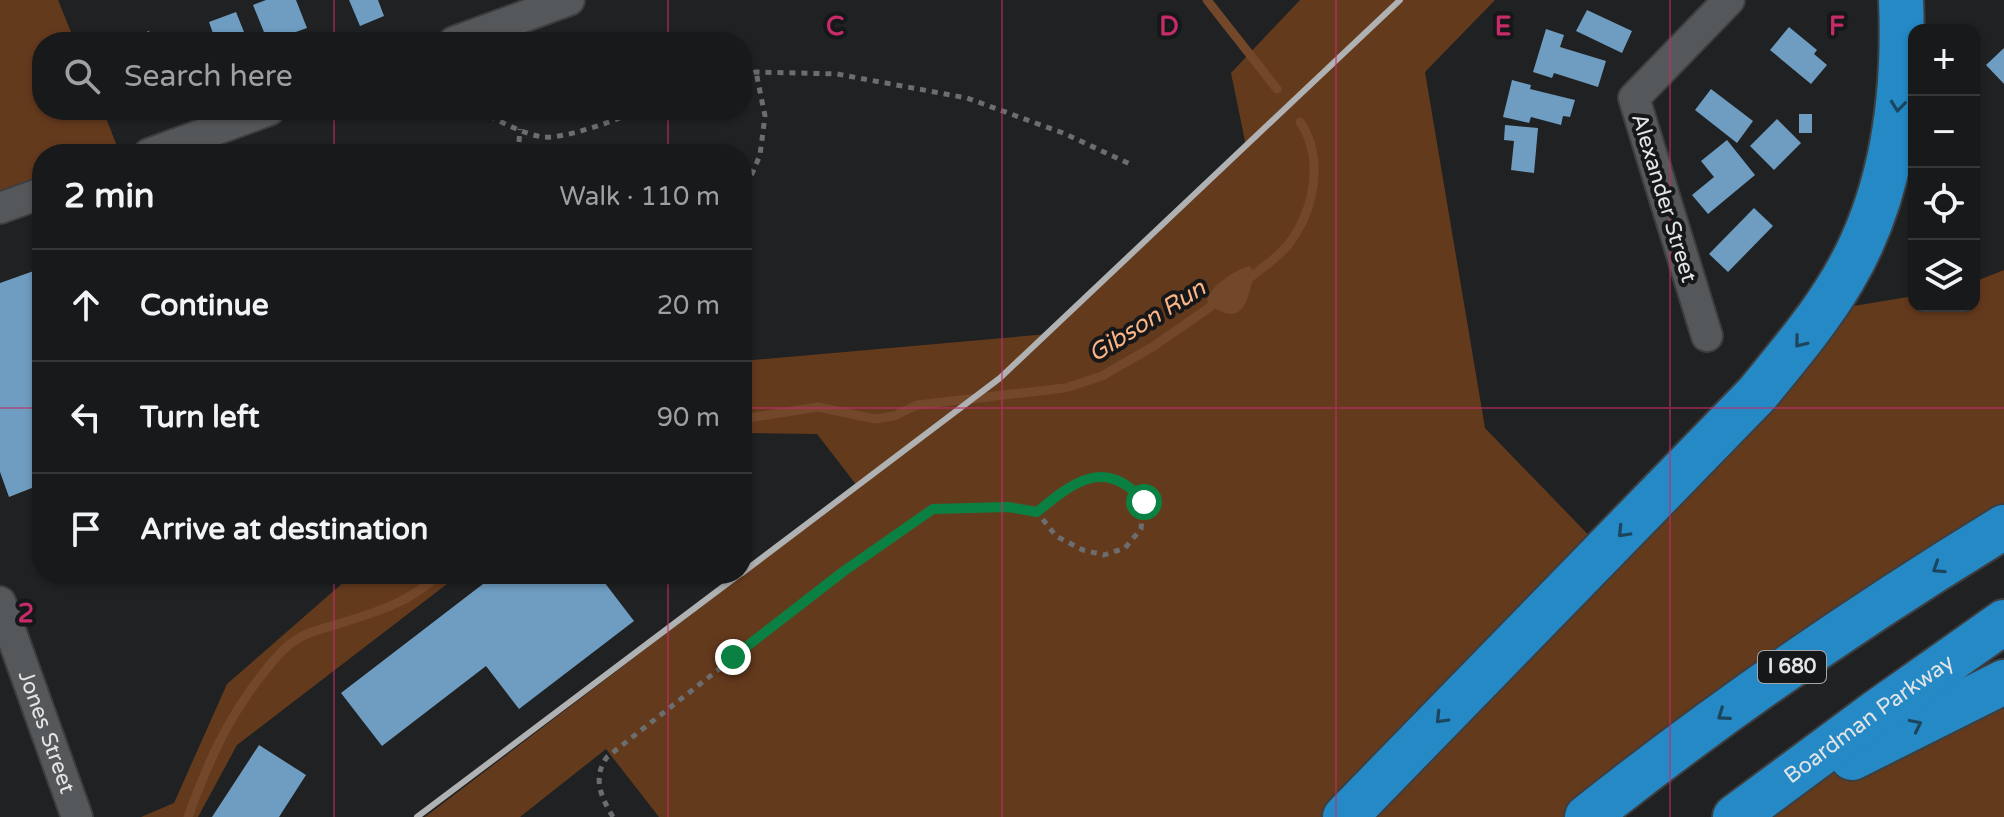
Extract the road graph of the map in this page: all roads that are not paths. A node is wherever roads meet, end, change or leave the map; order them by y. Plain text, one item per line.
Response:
1 (569, 0) edge
2 (1729, 0) edge
3 (1901, 0) edge
4 (481, 32) edge
5 (242, 120) edge
6 (176, 144) edge
7 (32, 197) edge
8 (0, 208) edge
9 (1707, 336) dead end
10 (2004, 527) edge
11 (0, 602) edge
12 (2004, 622) edge
13 (2004, 682) edge
14 (77, 817) edge
15 (1345, 817) edge
16 (1587, 817) edge
17 (1735, 817) edge
18 (1749, 817) edge

1 - 4 street
2 - 9 street, Alexander Street
3 -> 15 highway
5 - 6 street
7 - 8 street
10 -> 16 highway, I 680
11 - 14 street, Jones Street
12 - 17 highway, Boardman Parkway
18 -> 13 highway

